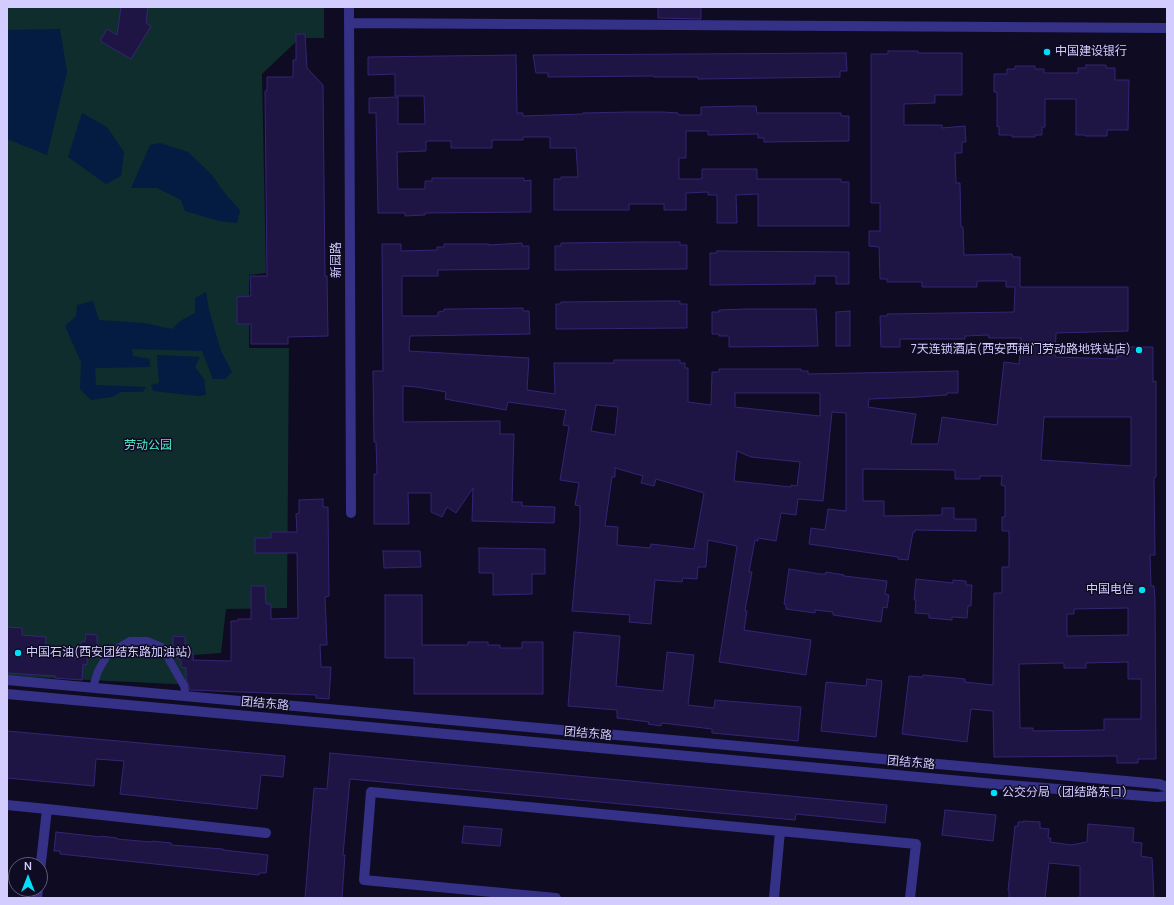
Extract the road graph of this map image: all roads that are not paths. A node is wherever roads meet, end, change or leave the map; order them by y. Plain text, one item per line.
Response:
1 (349, 7) edge
2 (349, 23) junction
3 (1167, 28) edge
4 (351, 513) dead end
5 (7, 680) edge
6 (93, 687) junction
7 (7, 694) edge
8 (186, 696) junction
9 (1167, 787) edge
10 (1167, 796) edge
11 (7, 804) edge
12 (47, 809) junction
13 (780, 831) junction
14 (266, 833) dead end
15 (42, 857) edge
16 (556, 898) edge
17 (774, 898) edge
18 (910, 898) edge

1 - 2 street, 新园路
2 - 3 street
2 - 4 street, 新园路
5 - 6 street
6 - 8 street
6 - 8 lane
7 - 10 street, 团结东路
8 - 9 street
11 - 12 street
12 - 14 street
12 - 15 street
13 - 16 street
13 - 17 street
13 - 18 street

